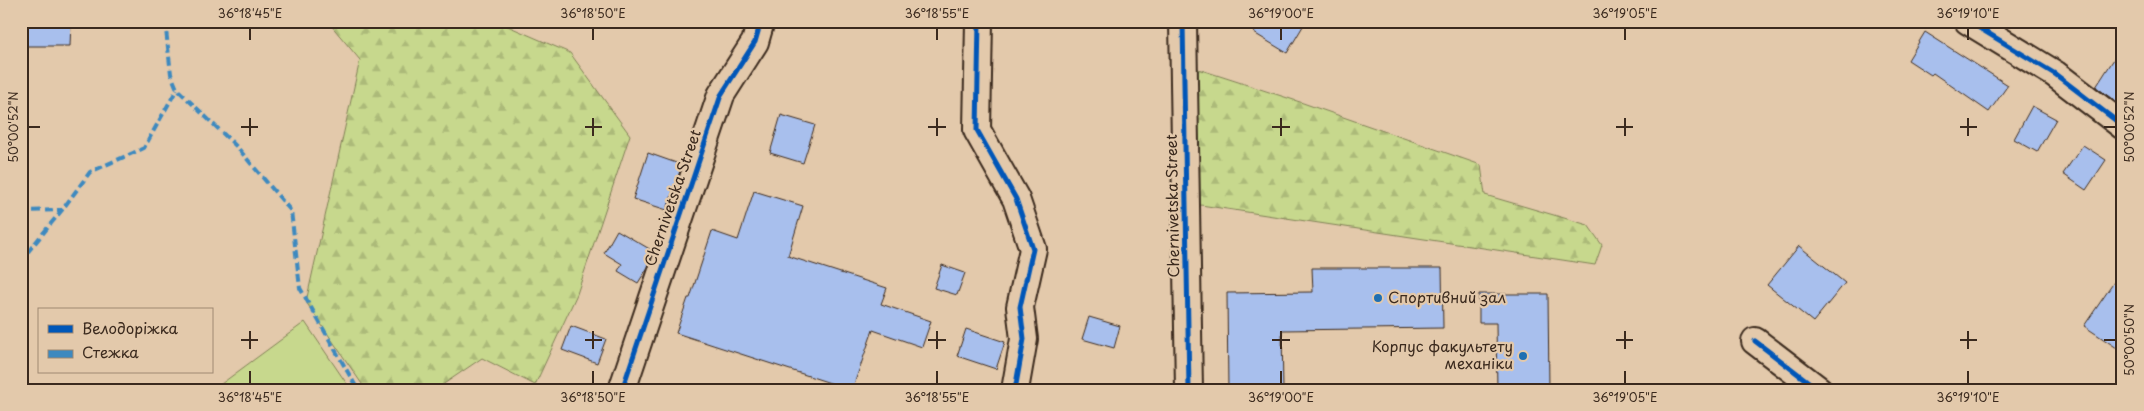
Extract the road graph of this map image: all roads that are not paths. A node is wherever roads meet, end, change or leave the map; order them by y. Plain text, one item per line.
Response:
1 (761, 21) edge
2 (979, 21) edge
3 (1183, 21) edge
4 (1968, 21) edge
5 (2123, 126) edge
6 (1755, 340) dead end
7 (622, 390) edge
8 (1015, 390) edge
9 (1189, 390) edge
10 (1819, 390) edge

1 - 7 street, Chernivetska Street
2 - 8 street
3 - 9 street, Chernivetska Street
4 - 5 street
6 - 10 street

